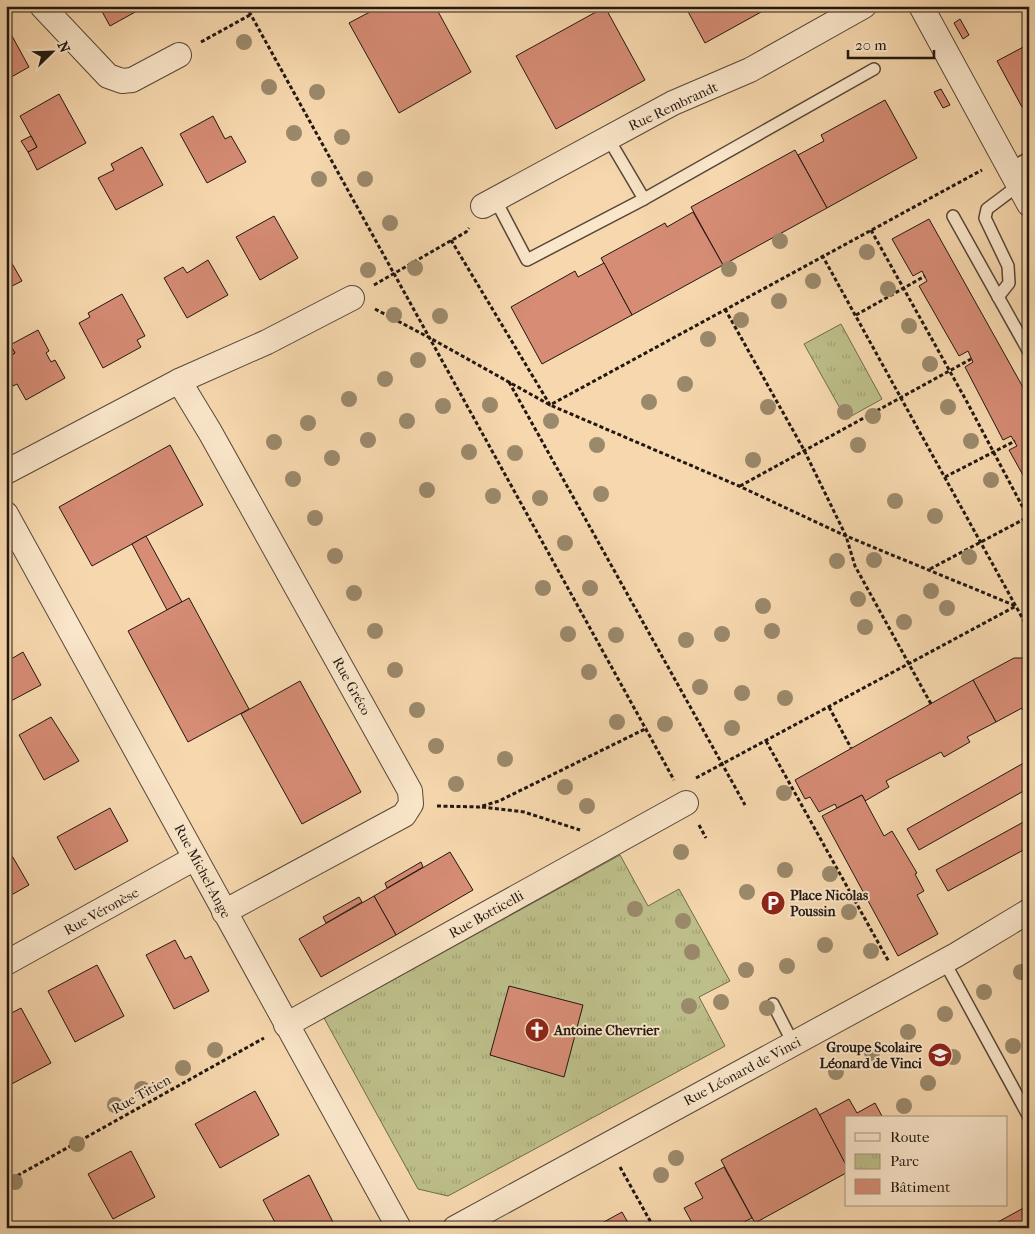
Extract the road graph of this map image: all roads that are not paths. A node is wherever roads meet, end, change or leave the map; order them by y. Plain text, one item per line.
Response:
1 (42, 6) edge
2 (864, 6) edge
3 (921, 6) edge
4 (179, 55) road end
5 (874, 70) dead end
6 (608, 138) junction
7 (1018, 175) edge
8 (644, 198) junction
9 (489, 203) joint
10 (953, 216) dead end
11 (998, 297) junction
12 (352, 298) road end
13 (1029, 352) edge
14 (180, 381) junction
15 (6, 472) edge
16 (6, 514) edge
17 (682, 795) road end
18 (195, 858) junction
19 (1029, 911) edge
20 (224, 912) junction
21 (944, 961) junction
22 (6, 964) edge
23 (773, 1004) dead end
24 (286, 1026) junction
25 (793, 1044) junction
26 (1029, 1117) edge
27 (399, 1228) edge
28 (455, 1228) edge

1 - 4 street
2 - 6 street, Rue Rembrandt
3 - 7 street
5 - 8 lane
6 - 8 lane
6 - 9 street, Rue Rembrandt
7 - 11 lane
8 - 9 lane
10 - 11 lane
11 - 13 lane
12 - 14 street
14 - 15 street
14 - 20 street, Rue Gréco
16 - 18 street, Rue Michel-Ange
17 - 24 street, Rue Botticelli
18 - 20 street, Rue Michel-Ange
18 - 22 street, Rue Véronèse
19 - 21 street, Rue Léonard de Vinci
20 - 24 street, Rue Michel-Ange
21 - 25 street, Rue Léonard de Vinci
21 - 26 lane
23 - 25 lane
24 - 27 street, Rue Michel-Ange
25 - 28 street, Rue Léonard de Vinci

